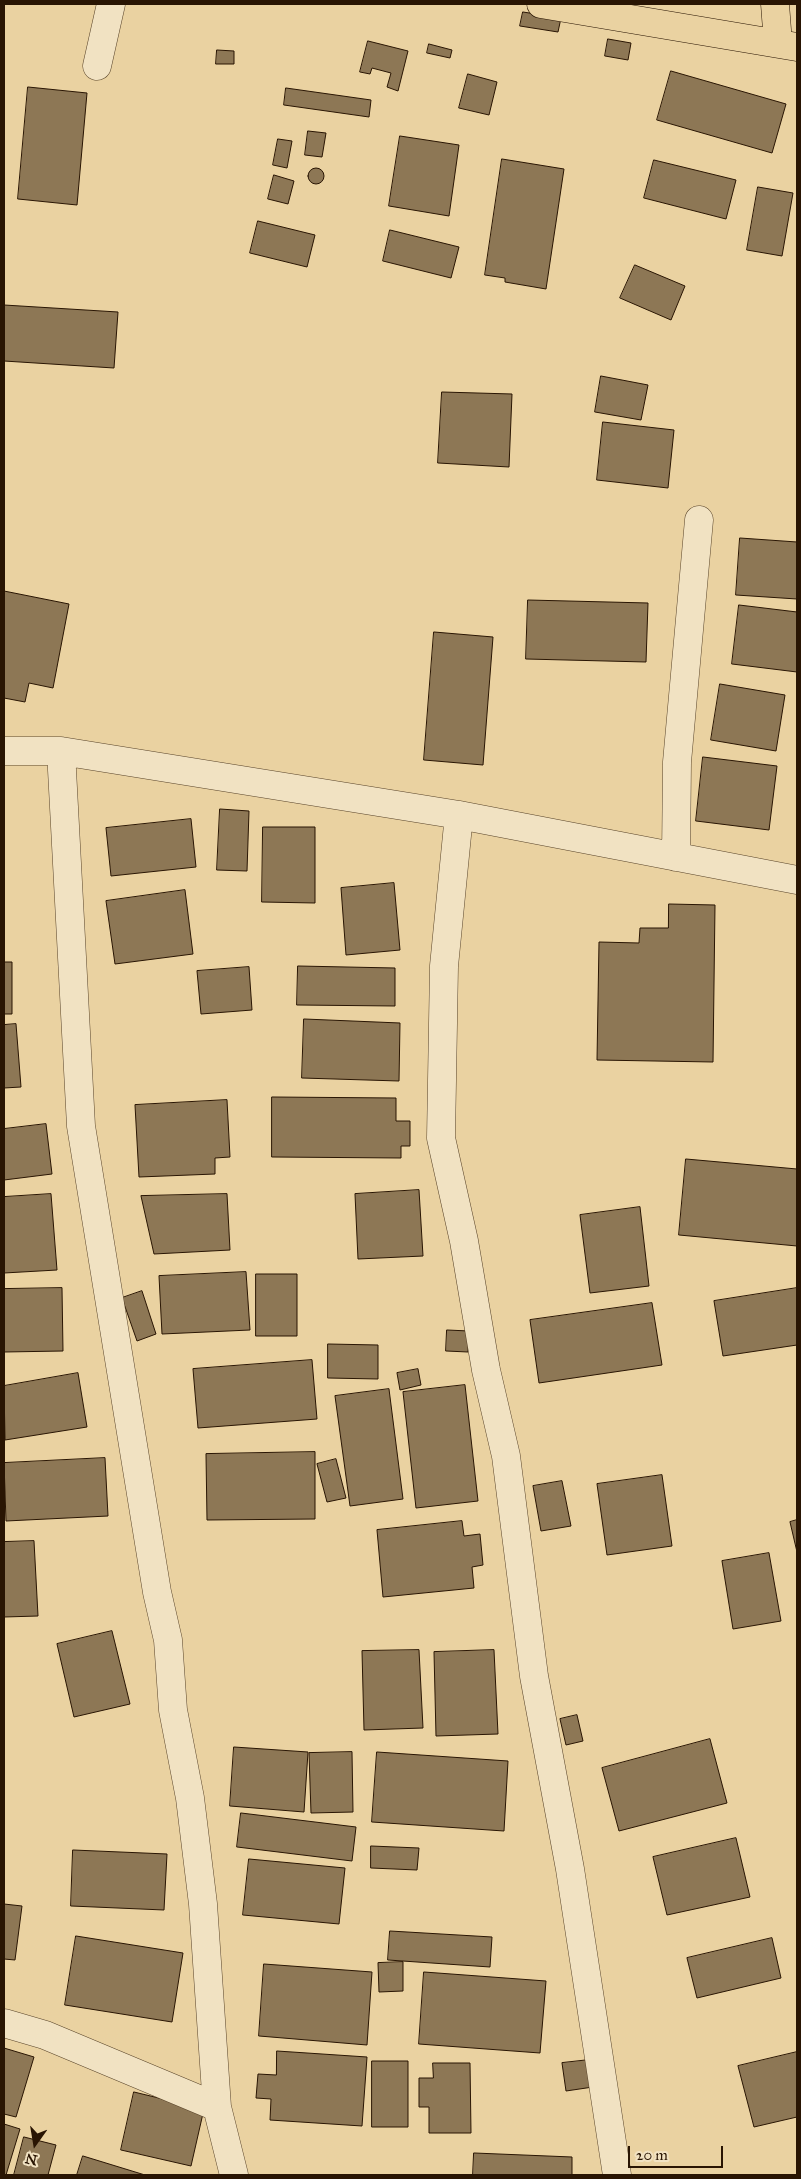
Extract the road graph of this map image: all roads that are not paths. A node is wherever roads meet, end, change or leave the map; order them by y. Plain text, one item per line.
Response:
1 (111, 4) edge
2 (541, 4) edge
3 (776, 4) edge
4 (788, 45) edge
5 (96, 66) dead end
6 (699, 520) dead end
7 (4, 751) edge
8 (61, 751) junction
9 (459, 814) junction
10 (676, 857) junction
11 (797, 880) edge
12 (4, 2023) edge
13 (217, 2107) junction
14 (234, 2175) edge
15 (617, 2175) edge

1 - 5 street
2 - 4 highway
3 - 4 highway
6 - 10 street
7 - 8 street
8 - 9 street
8 - 13 street
9 - 10 street
9 - 15 street
10 - 11 street
12 - 13 street
13 - 14 street

